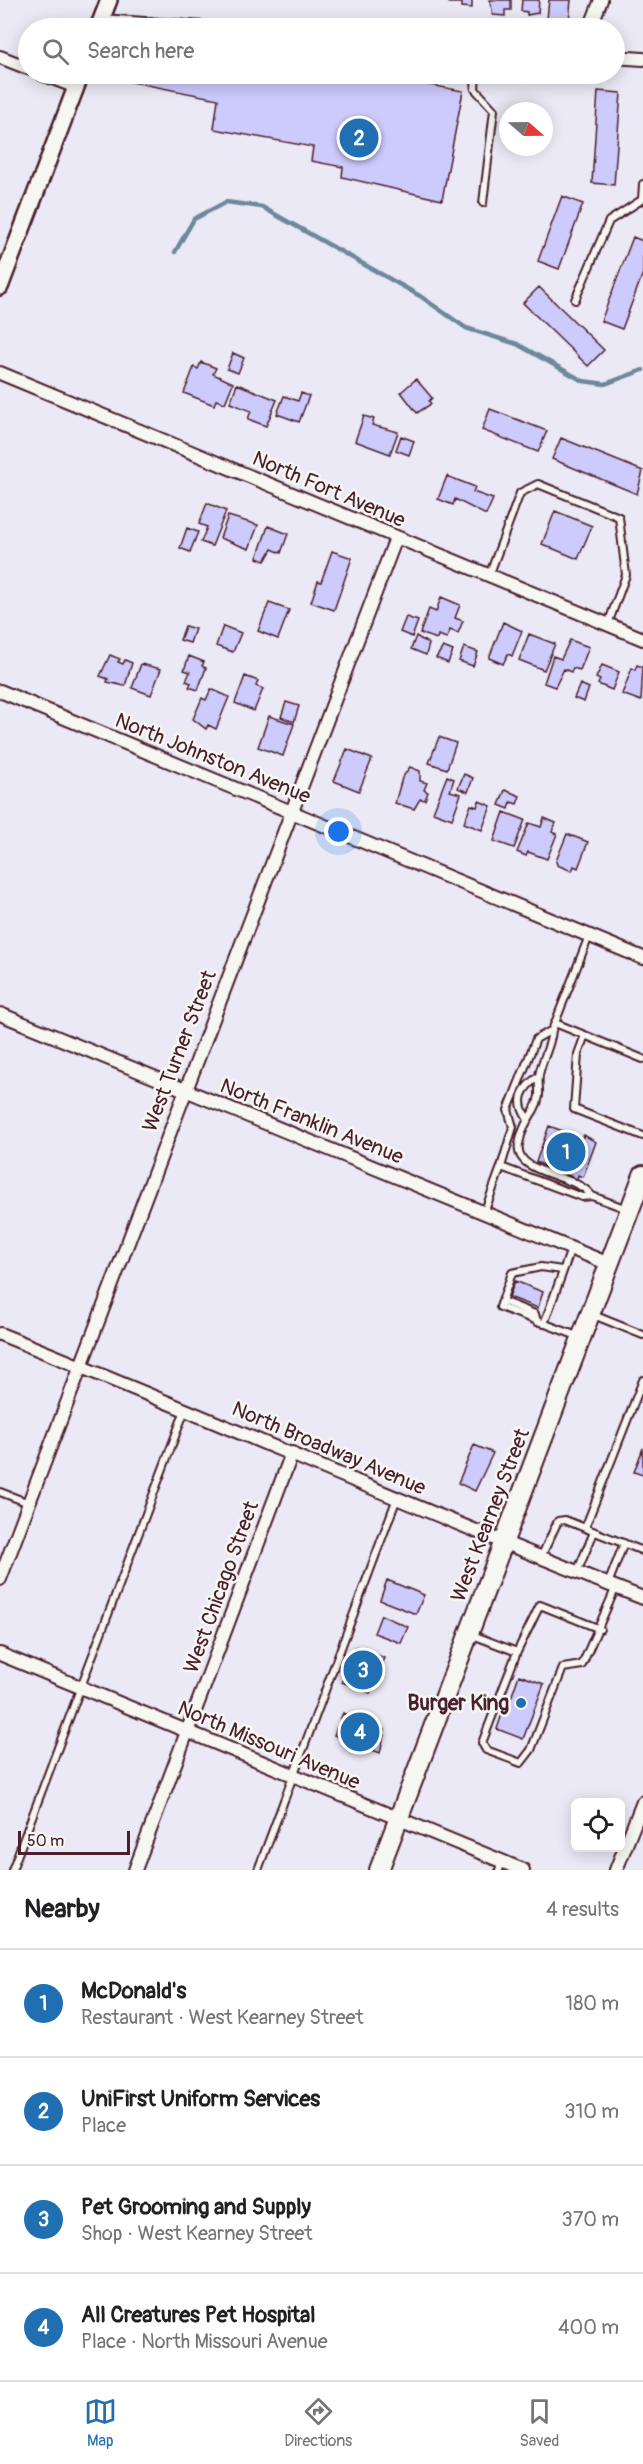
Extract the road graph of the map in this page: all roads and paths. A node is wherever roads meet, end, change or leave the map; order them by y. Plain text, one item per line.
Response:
1 (109, 0) edge
2 (601, 0) edge
3 (103, 18) edge
4 (594, 18) edge
5 (0, 57) edge
6 (625, 58) edge
7 (643, 59) edge
8 (18, 64) edge
9 (77, 84) edge
10 (475, 84) edge
11 (643, 184) edge
12 (643, 199) edge
13 (483, 203) dead end
14 (0, 287) edge
15 (575, 300) dead end
16 (0, 373) edge
17 (396, 538) junction
18 (489, 576) junction
19 (608, 625) junction
20 (643, 639) edge
21 (0, 691) edge
22 (291, 811) junction
23 (589, 936) junction
24 (643, 958) edge
25 (0, 1014) edge
26 (555, 1023) junction
27 (552, 1030) junction
28 (585, 1035) junction
29 (643, 1059) edge
30 (539, 1076) junction
31 (185, 1090) junction
32 (527, 1118) junction
33 (643, 1136) edge
34 (501, 1167) junction
35 (643, 1175) edge
36 (592, 1196) junction
37 (630, 1210) junction
38 (484, 1213) junction
39 (571, 1249) junction
40 (609, 1264) junction
41 (562, 1270) junction
42 (590, 1314) junction
43 (541, 1323) junction
44 (642, 1332) edge
45 (0, 1334) edge
46 (581, 1338) junction
47 (80, 1366) junction
48 (643, 1380) edge
49 (186, 1409) junction
50 (292, 1453) junction
51 (0, 1492) edge
52 (397, 1498) junction
53 (29, 1503) junction
54 (585, 1528) junction
55 (594, 1532) junction
56 (503, 1543) junction
57 (624, 1544) junction
58 (643, 1551) edge
59 (541, 1558) junction
60 (578, 1572) junction
61 (0, 1579) edge
62 (612, 1586) junction
63 (643, 1596) edge
64 (600, 1629) junction
65 (469, 1634) junction
66 (517, 1652) junction
67 (0, 1654) edge
68 (81, 1687) junction
69 (188, 1732) junction
70 (294, 1776) junction
71 (643, 1802) edge
72 (398, 1820) junction
73 (500, 1866) edge
74 (12, 1870) edge
75 (135, 1870) edge
76 (258, 1870) edge
77 (379, 1870) edge
78 (523, 1870) edge
79 (616, 1870) edge

1 - 3 street
2 - 4 street
5 - 8 street
6 - 7 street
9 - 14 street
10 - 13 lane
11 - 12 lane
12 - 15 lane
16 - 17 street, North Fort Avenue
17 - 18 street, North Fort Avenue
17 - 22 street, West Turner Street
18 - 19 street, North Fort Avenue
18 - 19 lane
19 - 20 street, North Fort Avenue
21 - 22 street, North Johnston Avenue
22 - 23 street, North Johnston Avenue
22 - 31 street, West Turner Street
23 - 24 street, North Johnston Avenue
23 - 26 lane
25 - 31 street, North Franklin Avenue
26 - 27 lane
26 - 28 lane
27 - 30 lane
27 - 34 lane
28 - 29 lane
28 - 33 lane
30 - 32 lane
30 - 32 lane
31 - 38 street, North Franklin Avenue
31 - 47 street, West Turner Street
32 - 36 lane
34 - 36 lane
34 - 38 lane
35 - 37 main road, West Kearney Street
36 - 37 lane
37 - 40 main road, West Kearney Street
38 - 39 street, North Franklin Avenue
39 - 40 street, North Franklin Avenue
39 - 41 lane
40 - 42 main road, West Kearney Street
41 - 43 lane
41 - 43 lane
42 - 44 lane
42 - 46 main road, West Kearney Street
43 - 46 lane
45 - 47 street, North Broadway Avenue
46 - 56 main road, West Kearney Street
47 - 49 street, North Broadway Avenue
47 - 53 street, West Turner Street
48 - 54 lane
49 - 50 street, North Broadway Avenue
49 - 68 lane
50 - 52 street, North Broadway Avenue
50 - 69 street, West Chicago Street
51 - 53 lane
52 - 56 street, North Broadway Avenue
52 - 70 lane
53 - 61 street, West Turner Street
54 - 55 lane
54 - 59 lane
55 - 57 lane
55 - 60 lane
56 - 59 street, North Broadway Avenue
56 - 65 main road, West Kearney Street
57 - 58 lane
57 - 62 lane
59 - 60 street, North Broadway Avenue
60 - 62 street, North Broadway Avenue
62 - 63 street, North Broadway Avenue
62 - 64 lane
64 - 66 lane
64 - 66 lane
65 - 66 lane
65 - 72 main road, West Kearney Street
67 - 68 street, North Missouri Avenue
68 - 69 street, North Missouri Avenue
68 - 74 lane
69 - 70 street, North Missouri Avenue
69 - 75 street, West Chicago Street
70 - 72 street, North Missouri Avenue
70 - 76 lane
71 - 79 street
72 - 73 street, North Missouri Avenue
72 - 77 main road, West Kearney Street
73 - 78 street, North Missouri Avenue

